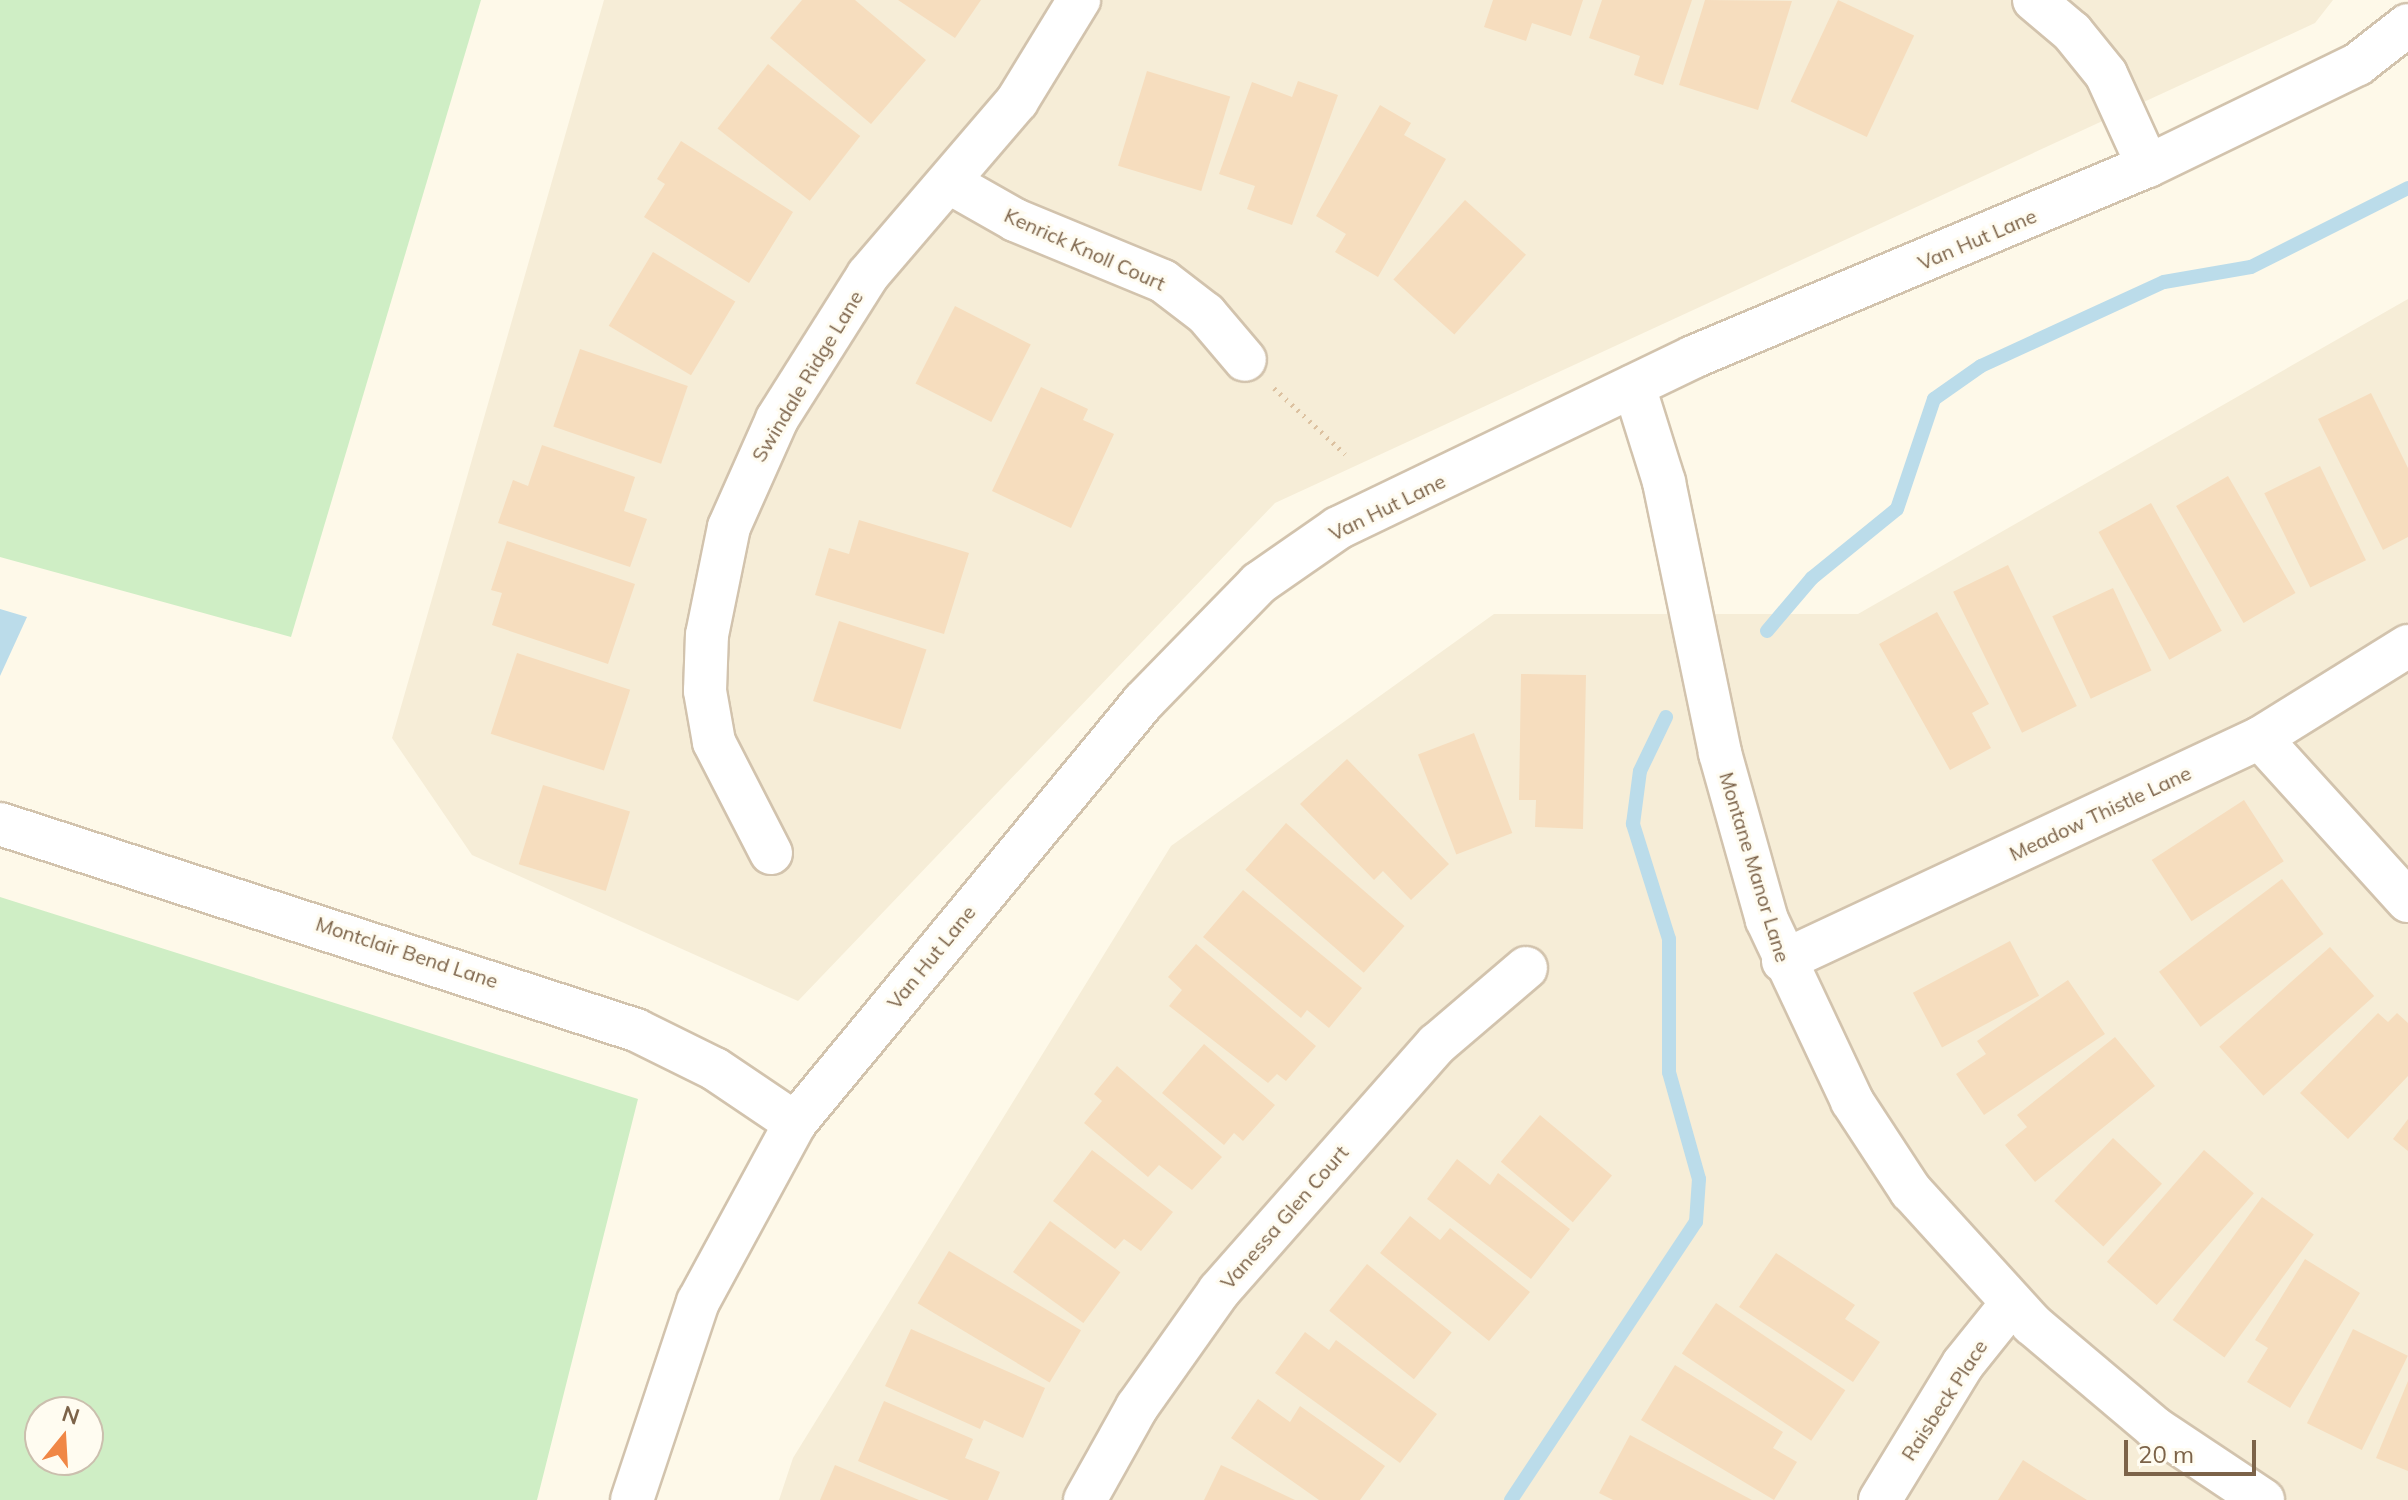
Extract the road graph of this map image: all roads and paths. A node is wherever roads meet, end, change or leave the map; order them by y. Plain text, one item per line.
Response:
1 (1079, 0) edge
2 (2034, 0) edge
3 (2408, 25) edge
4 (2148, 166) junction
5 (950, 183) junction
6 (1245, 360) joint
7 (1634, 386) junction
8 (1345, 454) dead end
9 (2408, 646) edge
10 (2260, 738) junction
11 (0, 824) edge
12 (771, 853) dead end
13 (2408, 901) edge
14 (1783, 961) junction
15 (1526, 968) dead end
16 (795, 1123) junction
17 (2012, 1303) junction
18 (632, 1500) edge
19 (1085, 1500) edge
20 (1880, 1500) edge
21 (2263, 1500) edge

1 - 5 street, Swindale Ridge Lane
2 - 4 street
3 - 4 street, Van Hut Lane
4 - 7 street, Van Hut Lane
5 - 6 street, Kenrick Knoll Court
5 - 12 street, Swindale Ridge Lane
6 - 8 path
7 - 14 street, Montane Manor Lane
7 - 16 street, Van Hut Lane
9 - 10 street, Meadow Thistle Lane
10 - 13 street
10 - 14 street, Meadow Thistle Lane
11 - 16 street, Montclair Bend Lane
14 - 17 street, Montane Manor Lane
15 - 19 street, Vanessa Glen Court
16 - 18 street, Van Hut Lane
17 - 20 street, Raisbeck Place
17 - 21 street, Montane Manor Lane

